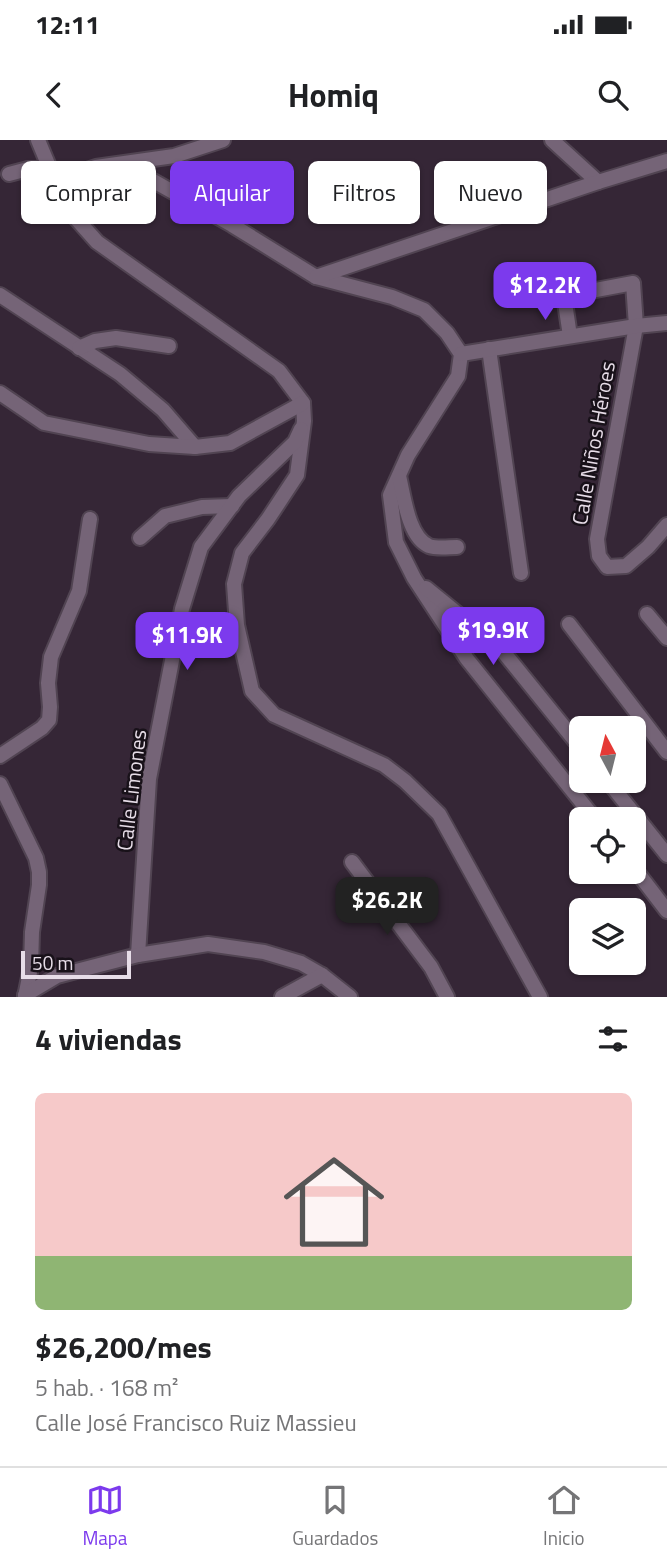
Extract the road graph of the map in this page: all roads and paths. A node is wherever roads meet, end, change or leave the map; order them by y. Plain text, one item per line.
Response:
1 (37, 140) edge
2 (223, 140) edge
3 (552, 140) edge
4 (46, 161) edge
5 (143, 161) edge
6 (667, 161) edge
7 (21, 171) edge
8 (9, 174) dead end
9 (156, 182) edge
10 (598, 183) junction
11 (82, 224) edge
12 (316, 277) junction
13 (0, 295) edge
14 (667, 323) edge
15 (636, 326) junction
16 (570, 336) junction
17 (169, 346) dead end
18 (79, 348) junction
19 (489, 349) junction
20 (461, 354) junction
21 (0, 393) edge
22 (303, 402) junction
23 (304, 421) junction
24 (195, 447) junction
25 (399, 476) junction
26 (232, 506) junction
27 (90, 519) dead end
28 (667, 525) edge
29 (140, 538) dead end
30 (457, 547) dead end
31 (521, 573) dead end
32 (414, 578) junction
33 (647, 614) dead end
34 (569, 624) dead end
35 (667, 638) edge
36 (569, 733) edge
37 (667, 751) edge
38 (0, 756) edge
39 (0, 784) edge
40 (617, 793) edge
41 (585, 807) edge
42 (667, 855) edge
43 (352, 862) dead end
44 (646, 884) edge
45 (667, 911) edge
46 (138, 955) junction
47 (322, 975) junction
48 (25, 996) edge
49 (282, 997) edge
50 (350, 997) edge
51 (447, 997) edge
52 (540, 997) edge

1 - 4 street
2 - 5 street
3 - 10 street
6 - 10 street
7 - 8 street
9 - 12 street
10 - 12 street
11 - 22 street
12 - 20 street
13 - 18 street
14 - 15 street
15 - 16 street
15 - 16 street, Calle Niños Héroes
15 - 28 street, Calle Niños Héroes
16 - 19 street
17 - 18 street
18 - 24 street
19 - 20 street
19 - 31 street
20 - 25 street
21 - 24 street
22 - 23 street
22 - 24 street
23 - 26 street, Calle Limones
23 - 52 street
25 - 30 street
25 - 32 street
26 - 29 street
26 - 46 street, Calle Limones
27 - 38 street
32 - 36 street
32 - 41 street
33 - 35 street
34 - 37 street
39 - 48 street
40 - 42 street
43 - 51 street
44 - 45 street
46 - 47 street
46 - 48 street
47 - 49 street
47 - 50 street

